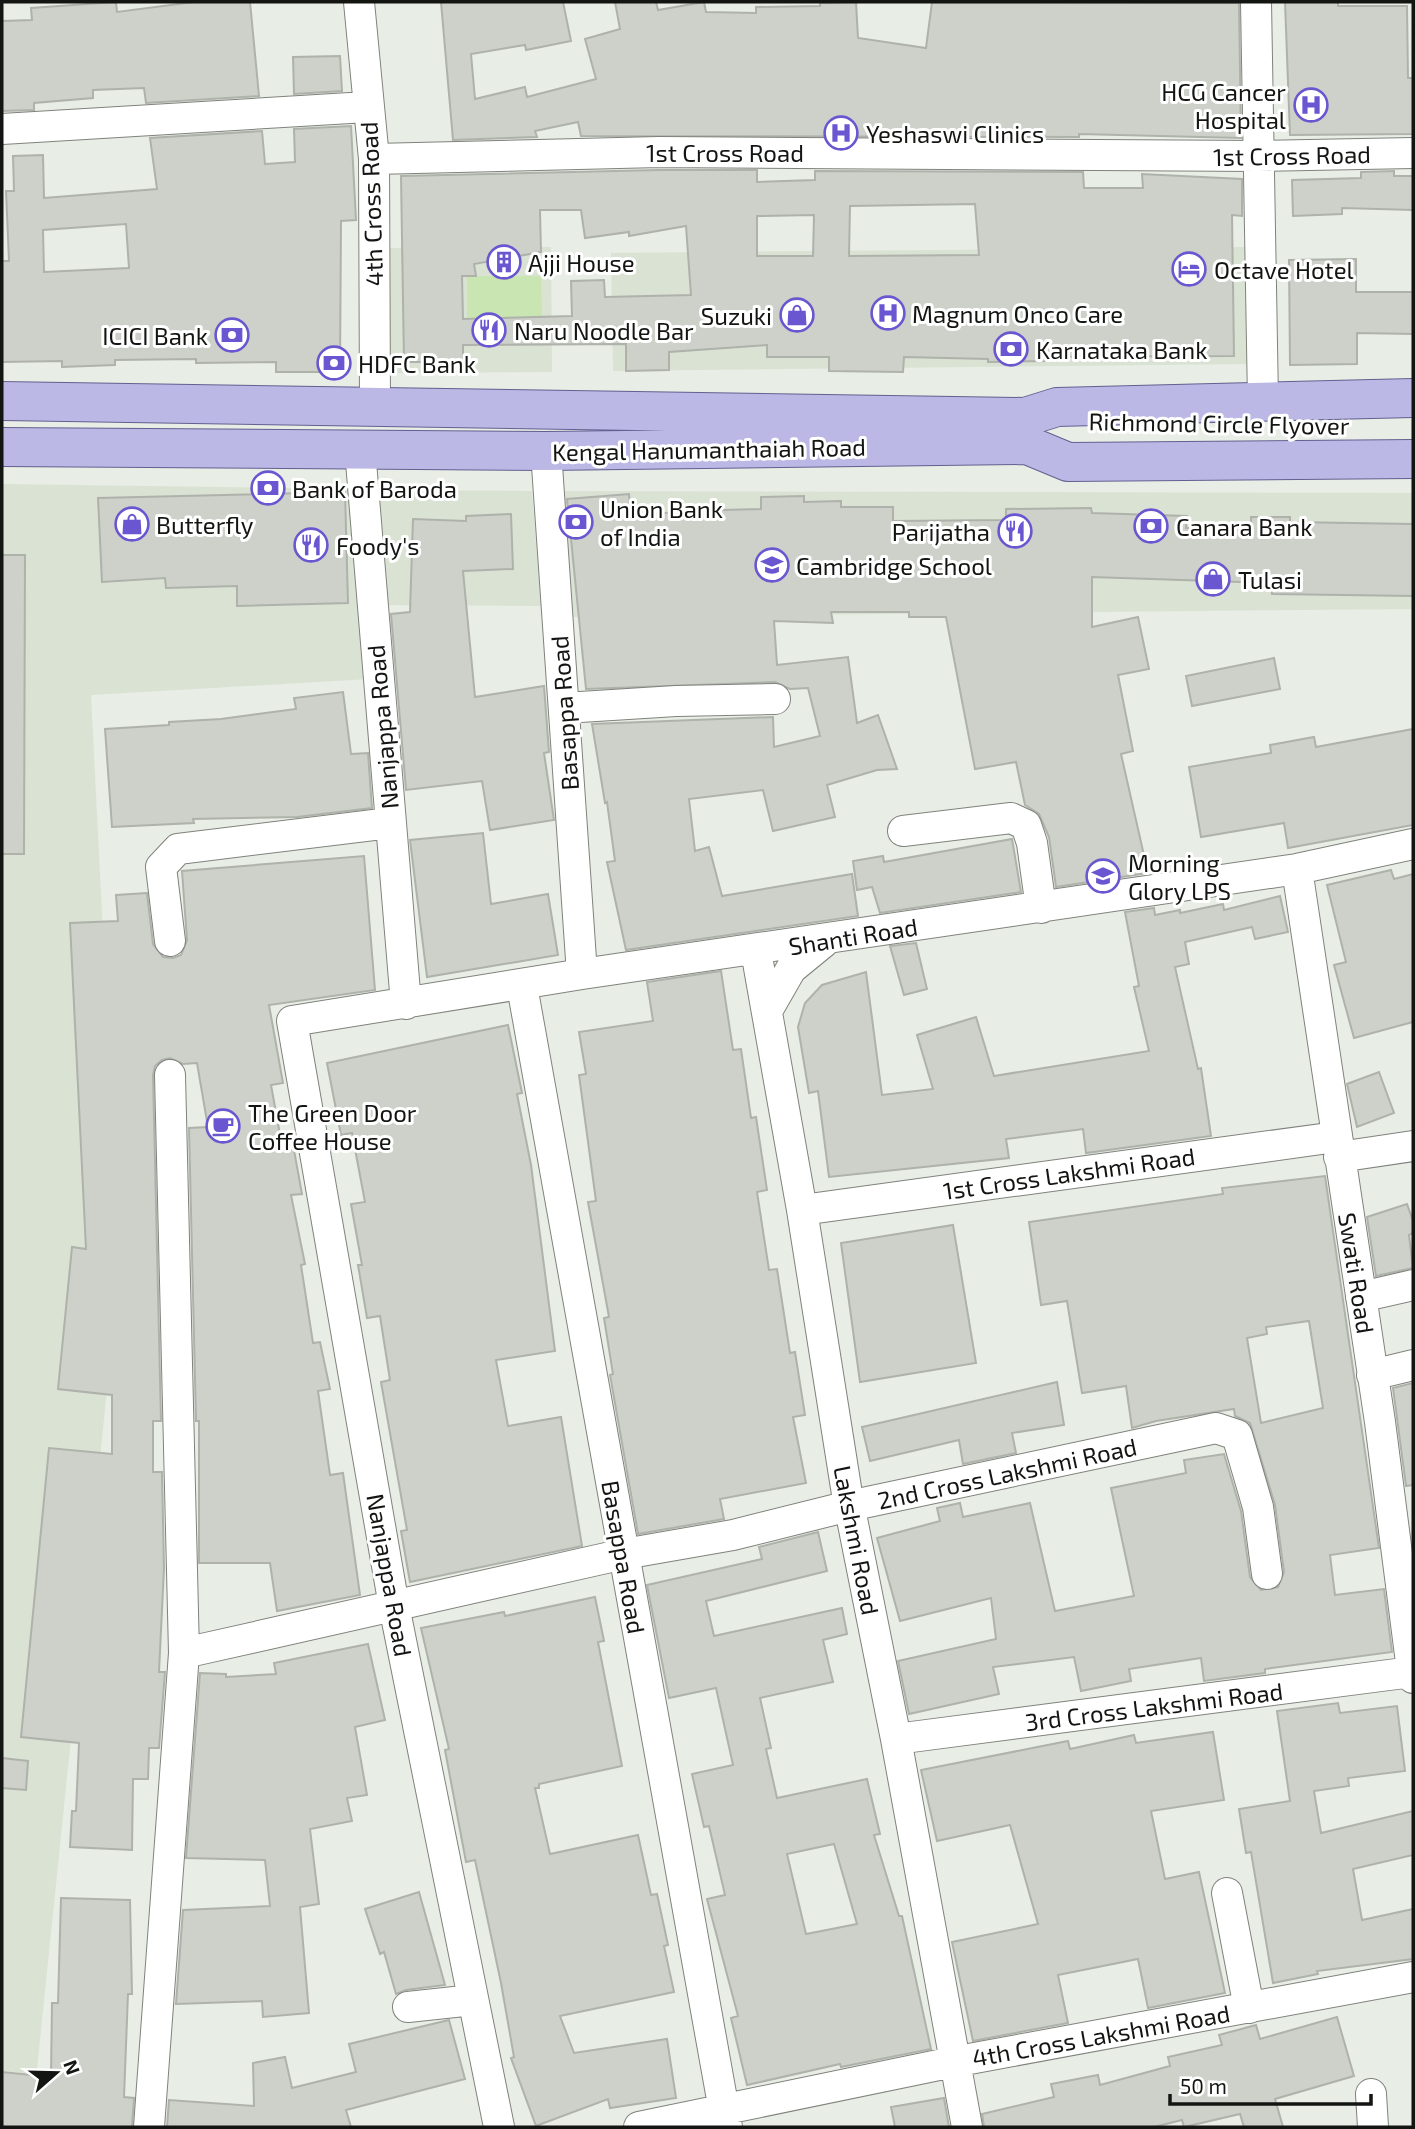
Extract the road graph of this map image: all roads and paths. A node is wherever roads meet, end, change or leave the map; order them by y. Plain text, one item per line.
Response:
1 (1256, 2) edge
2 (368, 3) edge
3 (367, 107) junction
4 (2, 129) edge
5 (1413, 153) edge
6 (1258, 156) junction
7 (374, 159) junction
8 (1413, 398) edge
9 (2, 401) edge
10 (1264, 401) junction
11 (376, 406) junction
12 (1413, 425) edge
13 (1075, 430) junction
14 (1026, 431) junction
15 (1413, 440) edge
16 (2, 447) edge
17 (360, 450) junction
18 (546, 451) junction
19 (1413, 459) edge
20 (775, 699) dead end
21 (564, 708) junction
22 (390, 823) junction
23 (903, 831) dead end
24 (1413, 844) edge
25 (1297, 869) junction
26 (1041, 908) junction
27 (827, 940) junction
28 (170, 941) dead end
29 (756, 951) junction
30 (582, 974) junction
31 (522, 986) junction
32 (406, 1004) junction
33 (767, 1011) junction
34 (292, 1021) joint
35 (170, 1075) dead end
36 (1413, 1146) edge
37 (1338, 1147) junction
38 (802, 1210) junction
39 (1413, 1285) edge
40 (1361, 1297) junction
41 (1413, 1365) edge
42 (1372, 1375) junction
43 (1401, 1496) edge
44 (849, 1506) junction
45 (624, 1554) junction
46 (1267, 1574) dead end
47 (394, 1606) junction
48 (184, 1653) junction
49 (1413, 1675) edge
50 (896, 1740) junction
51 (1227, 1893) dead end
52 (1413, 1977) edge
53 (473, 2000) junction
54 (408, 2007) dead end
55 (1248, 2008) junction
56 (953, 2062) junction
57 (1371, 2094) dead end
58 (725, 2119) edge
59 (149, 2127) edge
60 (499, 2127) edge
61 (639, 2127) edge
62 (967, 2127) edge
63 (1373, 2127) edge

1 - 6 street
2 - 3 street, 4th Cross Road
3 - 4 street
3 - 7 street, 4th Cross Road
5 - 6 street, 1st Cross Road
6 - 7 street, 1st Cross Road
6 - 10 street
7 - 11 street, 4th Cross Road
8 - 10 main road, Kengal Hanumanthaiah Road
9 - 11 main road, Kengal Hanumanthaiah Road
10 - 14 main road, Kengal Hanumanthaiah Road
11 - 14 main road, Kengal Hanumanthaiah Road
12 - 13 main road, Richmond Circle Flyover
13 - 14 main road, Richmond Circle Flyover
13 - 15 main road, Richmond Circle Flyover
14 - 18 main road, Kengal Hanumanthaiah Road
14 - 19 main road, Kengal Hanumanthaiah Road
16 - 17 main road, Kengal Hanumanthaiah Road
17 - 18 main road, Kengal Hanumanthaiah Road
17 - 22 street, Nanjappa Road
18 - 21 street, Basappa Road
20 - 21 street
21 - 30 street, Basappa Road
22 - 28 street
22 - 32 street, Nanjappa Road
23 - 26 street
24 - 25 street, Shanti Road
25 - 26 street, Shanti Road
25 - 37 street, Swati Road
26 - 27 street, Shanti Road
27 - 29 street, Shanti Road
27 - 33 street
29 - 30 street, Shanti Road
29 - 33 street, Lakshmi Road
30 - 31 street, Shanti Road
31 - 32 street, Shanti Road
31 - 45 street, Basappa Road
32 - 34 street, Shanti Road
33 - 38 street, Lakshmi Road
34 - 47 street, Nanjappa Road
35 - 48 street
36 - 37 street, 1st Cross Lakshmi Road
37 - 38 street, 1st Cross Lakshmi Road
37 - 40 street, Swati Road
38 - 44 street, Lakshmi Road
39 - 40 street
40 - 42 street, Swati Road
41 - 42 street
42 - 43 street, Swati Road
43 - 49 street, Swati Road
44 - 45 street, 2nd Cross Lakshmi Road
44 - 46 street, 2nd Cross Lakshmi Road
44 - 50 street, Lakshmi Road
45 - 47 street, 2nd Cross Lakshmi Road
45 - 58 street, Basappa Road
47 - 48 street, 2nd Cross Lakshmi Road
47 - 53 street, Nanjappa Road
48 - 59 street
49 - 50 street, 3rd Cross Lakshmi Road
50 - 56 street, Lakshmi Road
51 - 55 street, 4th Cross Lakshmi Road
52 - 55 street, 4th Cross Lakshmi Road
53 - 54 street
53 - 60 street, Nanjappa Road
55 - 56 street, 4th Cross Lakshmi Road
56 - 58 street, 4th Cross Lakshmi Road
56 - 62 street, Lakshmi Road
57 - 63 street
58 - 61 street, 4th Cross Lakshmi Road

